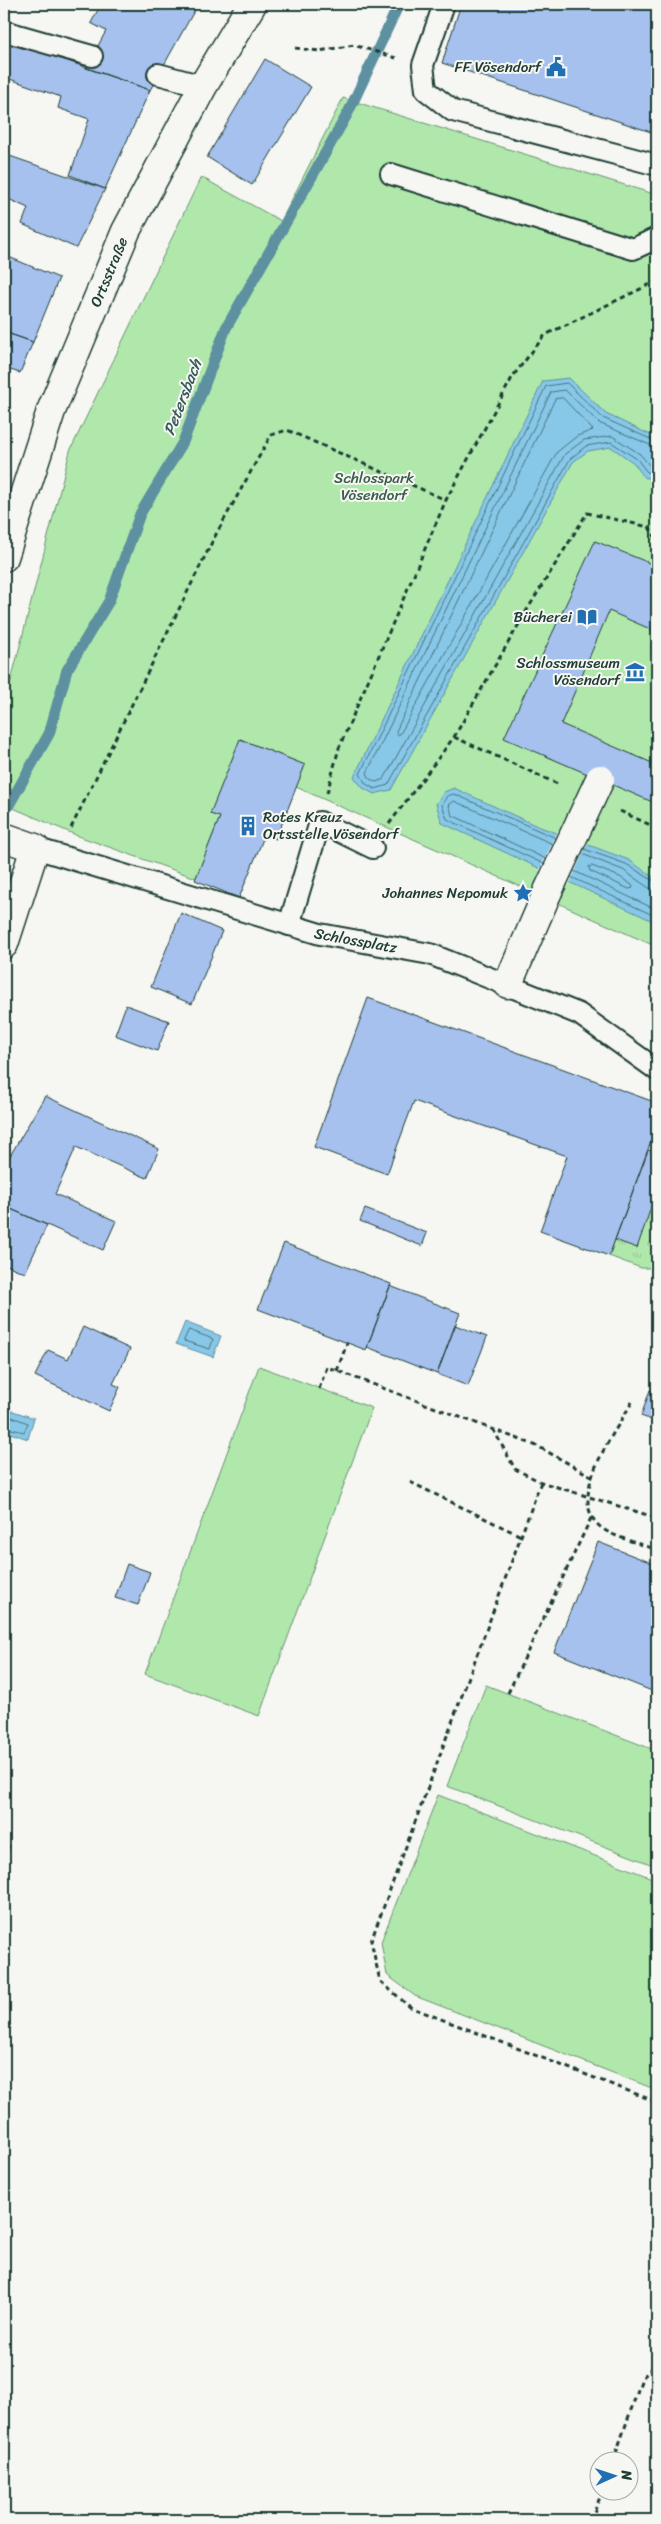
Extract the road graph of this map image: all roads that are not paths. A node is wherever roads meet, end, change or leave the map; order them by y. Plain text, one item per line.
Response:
1 (252, 4) edge
2 (444, 4) edge
3 (4, 31) edge
4 (92, 56) dead end
5 (158, 74) dead end
6 (204, 86) junction
7 (657, 165) edge
8 (392, 174) dead end
9 (657, 238) edge
10 (4, 557) edge
11 (600, 779) dead end
12 (4, 837) edge
13 (35, 848) junction
14 (373, 848) dead end
15 (289, 925) junction
16 (4, 944) edge
17 (508, 984) junction
18 (657, 1070) edge

1 - 6 street, Ortsstraße
2 - 7 lane
3 - 4 lane
5 - 6 lane
6 - 10 street, Ortsstraße
8 - 9 lane
11 - 17 street, bridge
12 - 13 street
13 - 15 lane, Schlossplatz
13 - 16 street
14 - 15 lane
15 - 17 lane, Schlossplatz
17 - 18 lane, Schlossplatz

